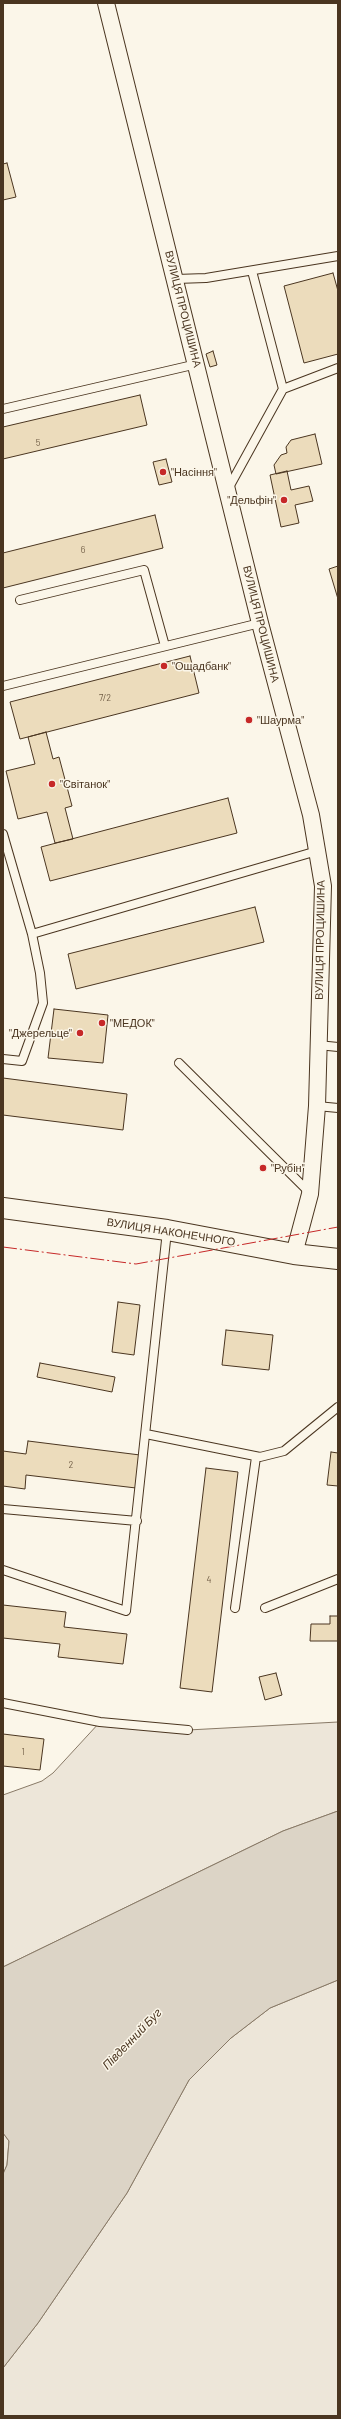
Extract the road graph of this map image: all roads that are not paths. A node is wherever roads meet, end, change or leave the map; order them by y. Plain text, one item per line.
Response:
1 (106, 3) edge
2 (338, 256) edge
3 (252, 271) junction
4 (176, 279) junction
5 (196, 364) junction
6 (338, 368) edge
7 (283, 388) junction
8 (3, 408) edge
9 (227, 491) junction
10 (20, 600) dead end
11 (260, 623) junction
12 (165, 646) junction
13 (3, 686) edge
14 (3, 834) edge
15 (317, 851) junction
16 (32, 934) junction
17 (318, 1045) junction
18 (338, 1047) edge
19 (3, 1059) edge
20 (179, 1062) dead end
21 (317, 1106) junction
22 (338, 1108) edge
23 (310, 1194) junction
24 (3, 1208) edge
25 (167, 1230) junction
26 (294, 1254) junction
27 (338, 1259) edge
28 (338, 1407) edge
29 (146, 1434) junction
30 (256, 1457) junction
31 (3, 1509) edge
32 (137, 1521) junction
33 (3, 1570) edge
34 (338, 1580) edge
35 (235, 1608) dead end
36 (265, 1608) dead end
37 (3, 1703) edge
38 (188, 1730) dead end

1 - 4 street, ВУЛИЦЯ ПРОЦИШИНА
2 - 3 lane
3 - 4 lane
3 - 7 lane
4 - 5 street, ВУЛИЦЯ ПРОЦИШИНА
5 - 8 lane
5 - 9 street, ВУЛИЦЯ ПРОЦИШИНА
6 - 7 lane
7 - 9 lane
9 - 11 street, ВУЛИЦЯ ПРОЦИШИНА
10 - 12 lane
11 - 12 lane
11 - 15 street, ВУЛИЦЯ ПРОЦИШИНА
12 - 13 lane
14 - 16 lane
15 - 16 lane
15 - 17 street, ВУЛИЦЯ ПРОЦИШИНА
16 - 19 lane
17 - 18 lane
17 - 21 street, ВУЛИЦЯ ПРОЦИШИНА
20 - 23 lane
21 - 22 lane
21 - 23 street, ВУЛИЦЯ ПРОЦИШИНА
23 - 26 street, ВУЛИЦЯ ПРОЦИШИНА
24 - 25 street, ВУЛИЦЯ НАКОНЕЧНОГО
25 - 26 street, ВУЛИЦЯ НАКОНЕЧНОГО
25 - 29 lane
26 - 27 street, ВУЛИЦЯ НАКОНЕЧНОГО
28 - 30 lane
29 - 30 lane
29 - 32 lane
30 - 35 lane
31 - 32 lane
32 - 33 lane
34 - 36 lane
37 - 38 lane

